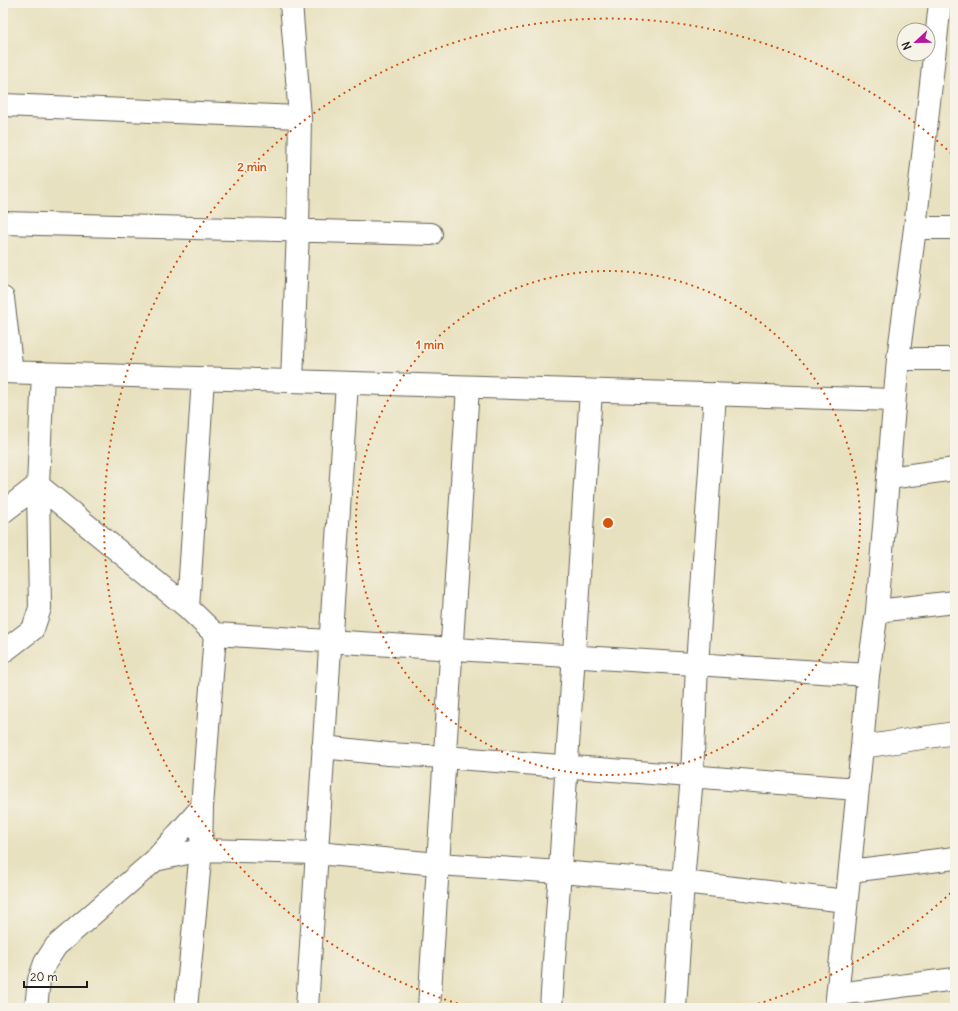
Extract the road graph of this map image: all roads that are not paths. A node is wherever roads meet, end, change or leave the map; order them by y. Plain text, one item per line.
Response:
1 (291, 3) edge
2 (944, 9) edge
3 (3, 105) edge
4 (300, 116) junction
5 (3, 223) edge
6 (915, 228) junction
7 (955, 228) edge
8 (298, 230) junction
9 (431, 234) dead end
10 (3, 298) edge
11 (898, 359) junction
12 (955, 359) edge
13 (7, 372) edge
14 (43, 373) junction
15 (202, 378) junction
16 (292, 381) junction
17 (347, 383) junction
18 (468, 387) junction
19 (591, 390) junction
20 (715, 394) junction
21 (894, 400) junction
22 (955, 469) edge
23 (889, 478) junction
24 (38, 485) junction
25 (3, 512) edge
26 (955, 602) edge
27 (188, 608) junction
28 (877, 611) junction
29 (215, 634) junction
30 (330, 642) junction
31 (452, 649) junction
32 (3, 652) edge
33 (574, 657) junction
34 (698, 665) junction
35 (868, 676) junction
36 (955, 733) edge
37 (323, 747) junction
38 (862, 747) junction
39 (445, 757) junction
40 (567, 766) junction
41 (692, 776) junction
42 (857, 789) junction
43 (202, 807) junction
44 (201, 850) junction
45 (317, 853) junction
46 (955, 858) edge
47 (155, 860) junction
48 (438, 864) junction
49 (850, 871) junction
50 (560, 872) junction
51 (683, 882) junction
52 (846, 900) junction
53 (955, 979) edge
54 (837, 1001) edge
55 (36, 1008) edge
56 (186, 1008) edge
57 (307, 1008) edge
58 (430, 1008) edge
59 (552, 1008) edge
60 (675, 1008) edge

1 - 4 street
2 - 6 street
3 - 4 street
4 - 8 street
5 - 8 street
6 - 7 street
6 - 11 street
8 - 9 street
8 - 16 street
10 - 13 street
11 - 12 street
11 - 21 street
13 - 14 street
14 - 15 street
14 - 24 street
15 - 16 street
15 - 27 street
16 - 17 street
17 - 18 street
17 - 30 street
18 - 19 street
18 - 31 street
19 - 20 street
19 - 33 street
20 - 21 street
20 - 34 street
21 - 23 street
22 - 23 street
23 - 28 street
24 - 25 street
24 - 27 street
24 - 32 street
26 - 28 street
27 - 29 street
28 - 35 street
29 - 30 street
29 - 43 street
30 - 31 street
30 - 37 street
31 - 33 street
31 - 39 street
33 - 34 street
33 - 40 street
34 - 35 street
34 - 41 street
35 - 38 street
36 - 38 street
37 - 39 street
37 - 45 street
38 - 42 street
39 - 40 street
39 - 48 street
40 - 41 street
40 - 50 street
41 - 42 street
41 - 51 street
42 - 49 street
43 - 44 street
43 - 47 street
44 - 45 street
44 - 47 street
44 - 56 street
45 - 48 street
45 - 57 street
46 - 49 street
47 - 55 street
48 - 50 street
48 - 58 street
49 - 52 street
50 - 51 street
50 - 59 street
51 - 52 street
51 - 60 street
52 - 54 street
53 - 54 street

